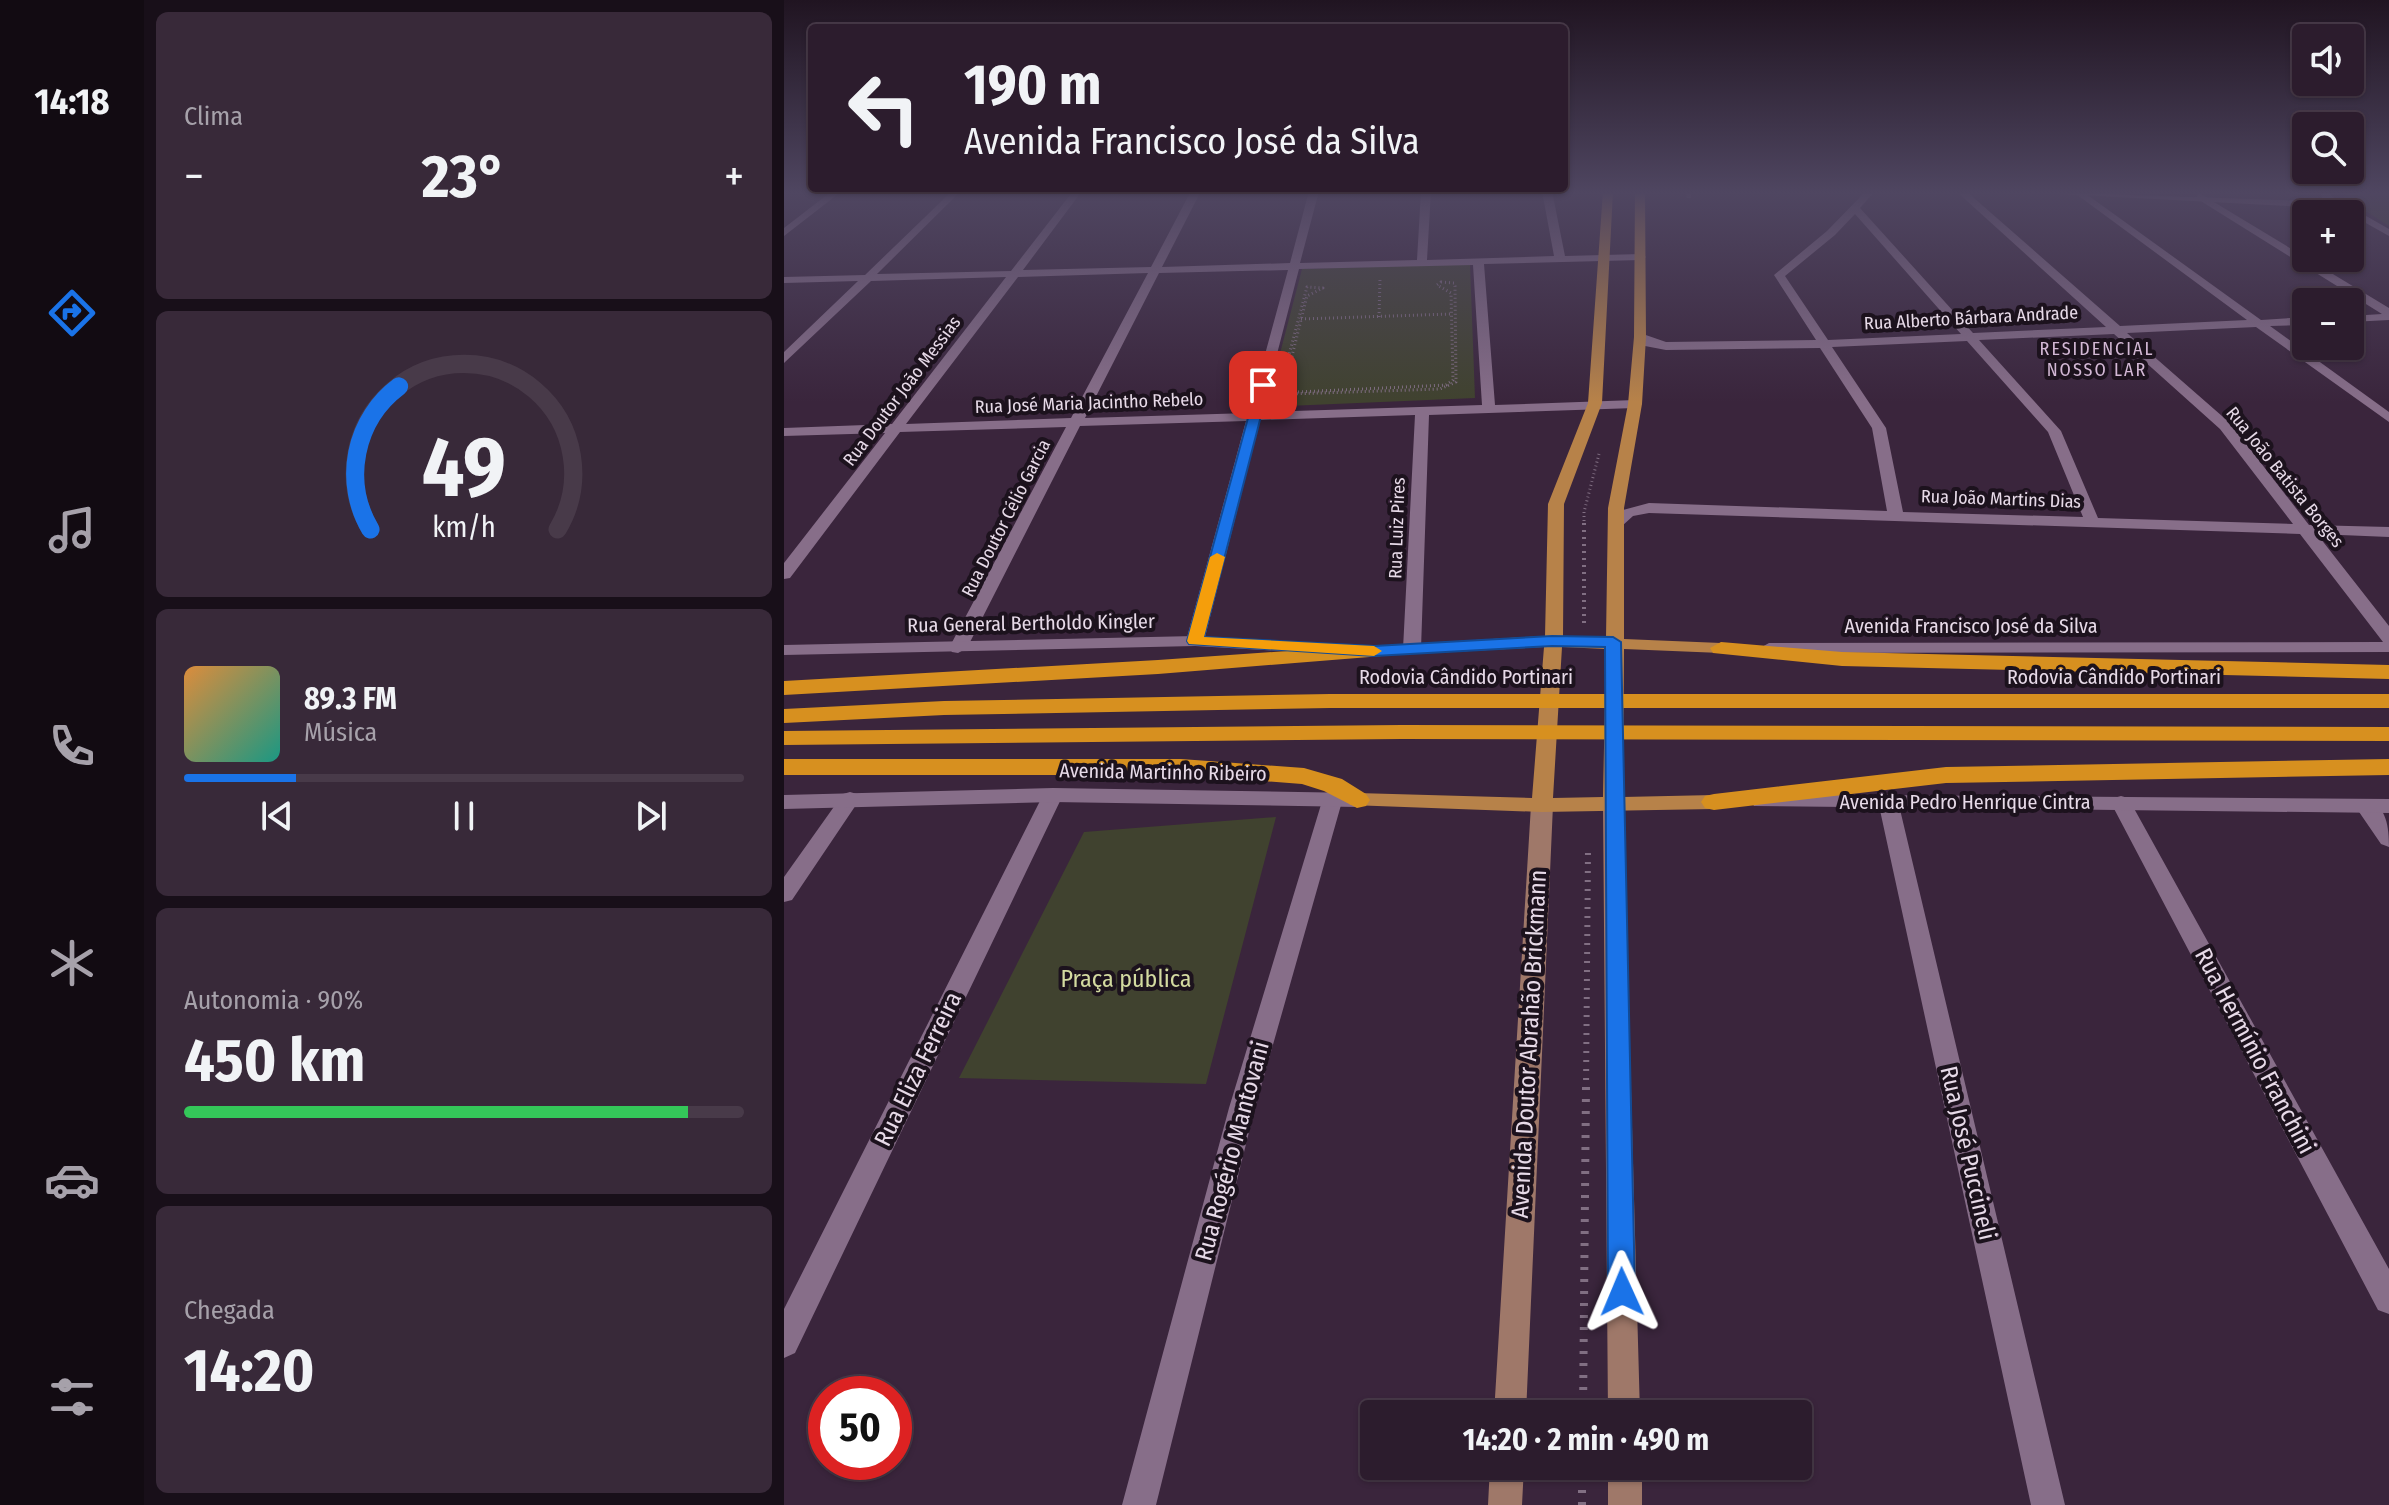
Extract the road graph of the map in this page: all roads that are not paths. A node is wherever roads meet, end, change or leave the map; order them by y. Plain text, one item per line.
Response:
1 (885, 261) edge
2 (1024, 261) edge
3 (1159, 261) edge
4 (1410, 261) edge
5 (1478, 261) edge
6 (1605, 261) edge
7 (1641, 261) edge
8 (1796, 261) edge
9 (1903, 261) edge
10 (2039, 261) edge
11 (2172, 261) edge
12 (2303, 261) edge
13 (1295, 264) junction
14 (1155, 269) junction
15 (1015, 273) junction
16 (868, 278) junction
17 (784, 280) edge
18 (2389, 315) edge
19 (2364, 318) edge
20 (2292, 322) edge
21 (2258, 323) junction
22 (2115, 329) junction
23 (1968, 336) junction
24 (1640, 337) junction
25 (1821, 344) junction
26 (784, 359) edge
27 (1595, 403) junction
28 (1635, 404) junction
29 (1489, 407) junction
30 (1422, 409) junction
31 (1255, 415) junction
32 (2389, 418) edge
33 (1076, 421) junction
34 (896, 428) junction
35 (784, 432) edge
36 (1896, 516) junction
37 (2092, 521) junction
38 (1616, 523) junction
39 (2305, 530) junction
40 (2389, 532) edge
41 (784, 574) edge
42 (2389, 638) edge
43 (1195, 641) junction
44 (1552, 641) junction
45 (1613, 642) junction
46 (2389, 647) edge
47 (958, 648) junction
48 (1721, 648) junction
49 (1412, 649) junction
50 (784, 650) edge
51 (1374, 651) junction
52 (2389, 672) edge
53 (784, 688) edge
54 (2389, 701) edge
55 (784, 716) edge
56 (2389, 734) edge
57 (784, 738) edge
58 (784, 767) edge
59 (2389, 767) edge
60 (1890, 790) junction
61 (1053, 795) junction
62 (850, 799) junction
63 (1345, 799) junction
64 (784, 802) edge
65 (1714, 802) joint
66 (1601, 803) junction
67 (2121, 803) junction
68 (1542, 805) junction
69 (2366, 806) junction
70 (2389, 806) edge
71 (2389, 839) edge
72 (784, 894) edge
73 (2389, 1299) edge
74 (784, 1342) edge
75 (1511, 1400) edge
76 (1623, 1400) edge
77 (1506, 1480) edge
78 (1625, 1480) edge
79 (1139, 1505) edge
80 (1505, 1505) edge
81 (1625, 1505) edge
82 (2048, 1505) edge

1 - 16 street
2 - 15 street, Rua Doutor João Messias
3 - 14 street, Rua Doutor Célio Garcia
4 - 13 street
5 - 29 street
6 - 27 main road, Avenida Doutor Abrahão Brickmann
7 - 24 main road
8 - 25 street
9 - 23 street
10 - 22 street, Rua João Batista Borges
11 - 21 street
12 - 18 street
13 - 14 street
13 - 31 street
14 - 15 street
14 - 33 street, Rua Doutor Célio Garcia
15 - 16 street
15 - 34 street, Rua Doutor João Messias
16 - 17 street
16 - 26 street
18 - 19 street
20 - 21 street, Rua Alberto Bárbara Andrade
21 - 22 street, Rua Alberto Bárbara Andrade
21 - 32 street
22 - 23 street, Rua Alberto Bárbara Andrade
22 - 39 street, Rua João Batista Borges
23 - 25 street, Rua Alberto Bárbara Andrade
23 - 37 street
24 - 25 street, Rua Alberto Bárbara Andrade
24 - 28 main road
25 - 36 street
27 - 28 street, Rua José Maria Jacintho Rebelo
27 - 29 street, Rua José Maria Jacintho Rebelo
27 - 44 main road, Avenida Doutor Abrahão Brickmann
28 - 38 main road
29 - 30 street, Rua José Maria Jacintho Rebelo
30 - 31 street, Rua José Maria Jacintho Rebelo
30 - 49 street, Rua Luiz Pires
31 - 33 street, Rua José Maria Jacintho Rebelo
31 - 43 street
33 - 34 street, Rua José Maria Jacintho Rebelo
33 - 47 street, Rua Doutor Célio Garcia
34 - 35 street, Rua José Maria Jacintho Rebelo
34 - 41 street, Rua Doutor João Messias
36 - 37 street, Rua João Martins Dias
36 - 38 street, Rua João Martins Dias
37 - 39 street, Rua João Martins Dias
38 - 45 main road
39 - 40 street, Rua João Martins Dias
39 - 42 street, Rua João Batista Borges
43 - 47 street, Rua General Bertholdo Kingler
43 - 51 street, Rua General Bertholdo Kingler
44 - 45 main road, Avenida Francisco José da Silva
44 - 49 main road, Avenida Francisco José da Silva
44 - 68 main road, Avenida Doutor Abrahão Brickmann
45 - 48 main road, Avenida Francisco José da Silva
45 - 66 main road
46 - 48 street, Avenida Francisco José da Silva
47 - 50 street, Rua General Bertholdo Kingler
48 - 52 highway
49 - 51 main road, Avenida Francisco José da Silva
51 - 53 highway
54 - 55 highway, Rodovia Cândido Portinari
56 - 57 highway
58 - 63 highway
59 - 60 highway
60 - 65 highway
60 - 67 street, Avenida Pedro Henrique Cintra
60 - 82 street, Rua José Puccineli
61 - 62 street, Avenida Martinho Ribeiro
61 - 63 street, Avenida Martinho Ribeiro
61 - 74 street, Rua Eliza Ferreira
62 - 64 street, Avenida Martinho Ribeiro
62 - 72 street
63 - 68 main road, Avenida Martinho Ribeiro
63 - 79 street, Rua Rogério Mantovani
65 - 66 main road
66 - 68 main road
66 - 76 main road
67 - 69 street, Avenida Pedro Henrique Cintra
67 - 73 street, Rua Hermínio Franchini
68 - 75 main road, Avenida Doutor Abrahão Brickmann
69 - 70 street, Avenida Pedro Henrique Cintra
69 - 71 street
77 - 80 main road
78 - 81 main road

